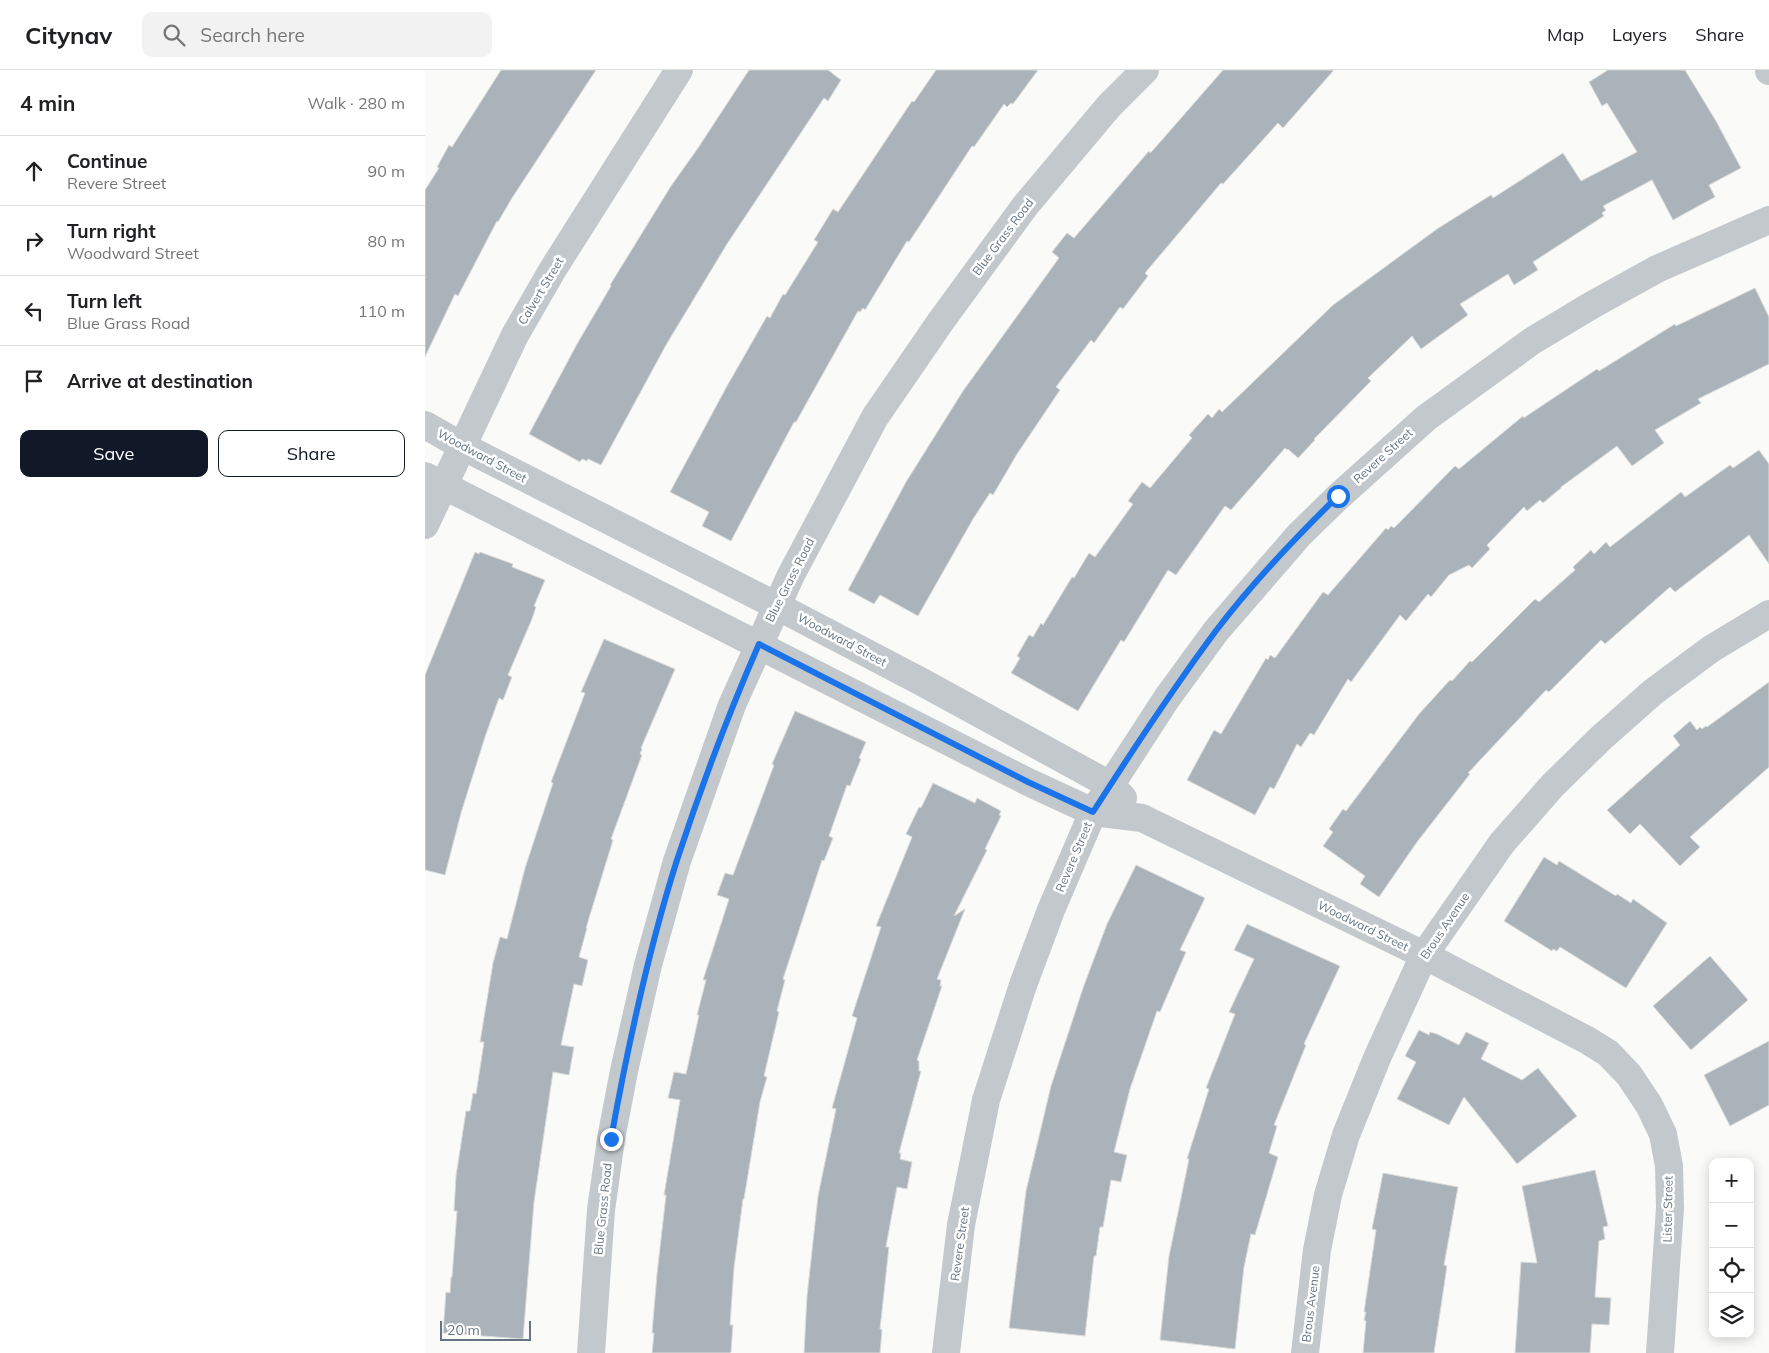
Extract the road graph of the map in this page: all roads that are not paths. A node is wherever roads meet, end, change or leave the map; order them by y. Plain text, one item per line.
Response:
1 (679, 70) edge
2 (1145, 70) edge
3 (1769, 220) edge
4 (425, 425) edge
5 (462, 446) junction
6 (434, 480) edge
7 (425, 525) edge
8 (777, 606) junction
9 (1769, 614) edge
10 (759, 644) junction
11 (1110, 784) junction
12 (1093, 812) junction
13 (1141, 818) junction
14 (1424, 956) junction
15 (1629, 1075) joint
16 (591, 1353) edge
17 (946, 1353) edge
18 (1305, 1353) edge
19 (1660, 1353) edge

1 - 5 street, Calvert Street
2 - 8 street, Blue Grass Road
3 - 11 street, Revere Street
4 - 5 street, Woodward Street
5 - 6 street, Calvert Street
5 - 8 street, Woodward Street
6 - 7 street, Calvert Street
6 - 10 street, Woodward Street
8 - 10 street, Blue Grass Road
8 - 11 street, Woodward Street
9 - 14 street, Brous Avenue
10 - 12 street, Woodward Street
10 - 16 street, Blue Grass Road
11 - 12 street, Revere Street
11 - 13 street, Woodward Street
12 - 13 street, Woodward Street
12 - 17 street, Revere Street
13 - 14 street, Woodward Street
14 - 15 street, Woodward Street
14 - 18 street, Brous Avenue
15 - 19 street, Lister Street

